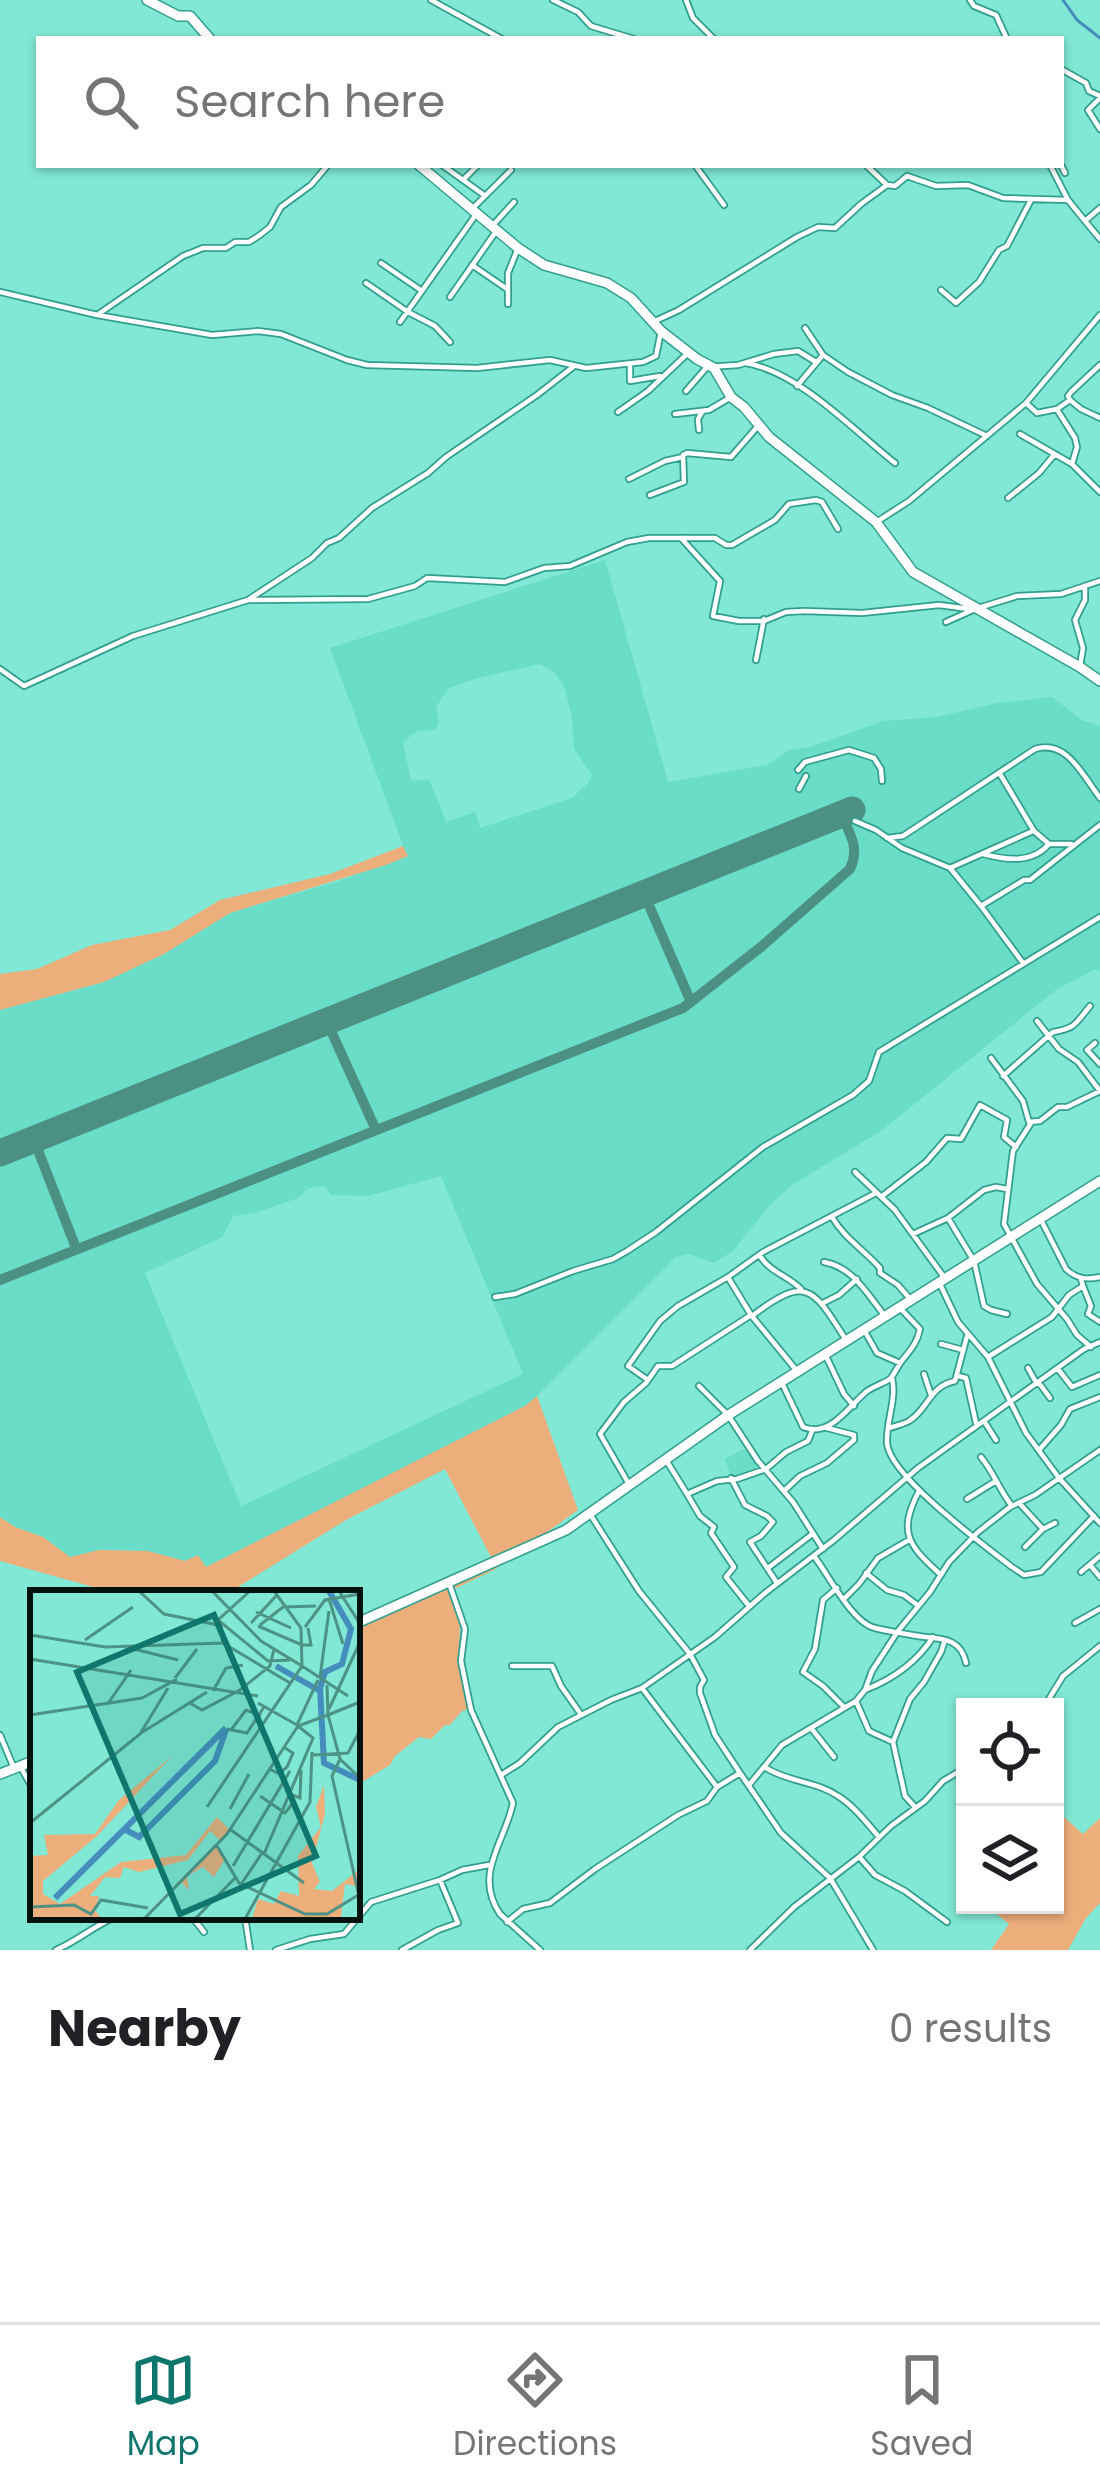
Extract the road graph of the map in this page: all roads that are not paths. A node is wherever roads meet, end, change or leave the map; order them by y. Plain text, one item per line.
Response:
1 (146, 0) edge
2 (431, 0) edge
3 (553, 0) edge
4 (686, 0) edge
5 (970, 0) edge
6 (208, 36) edge
7 (497, 36) edge
8 (624, 36) edge
9 (711, 36) edge
10 (1006, 36) edge
11 (1064, 71) edge
12 (1100, 97) edge
13 (1100, 129) edge
14 (325, 168) edge
15 (423, 168) edge
16 (447, 168) edge
17 (475, 168) edge
18 (696, 168) edge
19 (869, 168) edge
20 (1052, 168) edge
21 (1063, 168) edge
22 (511, 170) dead end
23 (1065, 172) dead end
24 (464, 179) junction
25 (887, 185) junction
26 (484, 196) junction
27 (1032, 198) junction
28 (1068, 200) junction
29 (514, 202) dead end
30 (724, 205) dead end
31 (1100, 208) edge
32 (475, 211) junction
33 (1085, 221) junction
34 (495, 228) junction
35 (1100, 239) edge
36 (518, 248) junction
37 (381, 263) dead end
38 (472, 265) junction
39 (366, 283) dead end
40 (940, 290) dead end
41 (422, 291) dead end
42 (509, 291) junction
43 (0, 292) edge
44 (450, 296) dead end
45 (508, 304) dead end
46 (408, 312) junction
47 (1100, 315) edge
48 (98, 316) junction
49 (400, 322) dead end
50 (657, 326) junction
51 (805, 328) dead end
52 (450, 342) dead end
53 (688, 353) junction
54 (823, 356) junction
55 (817, 362) junction
56 (630, 364) junction
57 (746, 364) junction
58 (1100, 365) edge
59 (573, 367) junction
60 (714, 368) junction
61 (666, 374) junction
62 (797, 386) junction
63 (686, 391) dead end
64 (731, 397) junction
65 (1070, 400) junction
66 (1026, 403) junction
67 (1057, 409) junction
68 (618, 412) dead end
69 (702, 412) junction
70 (676, 414) dead end
71 (1100, 418) edge
72 (758, 426) junction
73 (699, 430) dead end
74 (1019, 434) dead end
75 (987, 436) junction
76 (1054, 455) junction
77 (683, 457) junction
78 (895, 463) dead end
79 (1072, 464) junction
80 (819, 476) junction
81 (629, 479) dead end
82 (1100, 492) edge
83 (650, 495) dead end
84 (1008, 498) dead end
85 (820, 501) junction
86 (876, 522) junction
87 (838, 529) dead end
88 (681, 538) junction
89 (1100, 581) edge
90 (1085, 586) junction
91 (248, 600) junction
92 (975, 609) junction
93 (716, 617) dead end
94 (764, 619) junction
95 (753, 621) junction
96 (946, 622) dead end
97 (756, 661) dead end
98 (1080, 667) junction
99 (0, 669) edge
100 (1100, 681) edge
101 (798, 770) dead end
102 (1000, 774) junction
103 (806, 776) dead end
104 (881, 781) dead end
105 (799, 789) dead end
106 (1100, 798) edge
107 (855, 821) dead end
108 (1100, 825) edge
109 (1034, 831) junction
110 (887, 838) junction
111 (1049, 844) junction
112 (1074, 844) junction
113 (982, 854) junction
114 (950, 868) junction
115 (981, 906) junction
116 (1100, 917) edge
117 (1023, 963) junction
118 (1090, 1006) dead end
119 (1037, 1021) dead end
120 (1049, 1036) junction
121 (1096, 1042) dead end
122 (991, 1058) dead end
123 (1100, 1064) edge
124 (1003, 1076) junction
125 (1100, 1091) edge
126 (1031, 1123) junction
127 (1016, 1147) junction
128 (855, 1172) dead end
129 (1100, 1181) edge
130 (1007, 1189) junction
131 (878, 1195) junction
132 (832, 1216) junction
133 (948, 1218) junction
134 (1040, 1220) junction
135 (914, 1234) junction
136 (1012, 1238) junction
137 (760, 1256) junction
138 (888, 1260) dead end
139 (974, 1261) junction
140 (824, 1262) dead end
141 (880, 1268) junction
142 (1100, 1276) edge
143 (728, 1277) junction
144 (856, 1280) junction
145 (942, 1281) junction
146 (1082, 1282) junction
147 (802, 1289) junction
148 (495, 1297) dead end
149 (911, 1300) junction
150 (822, 1304) junction
151 (899, 1307) junction
152 (1058, 1309) junction
153 (1007, 1314) dead end
154 (752, 1316) junction
155 (885, 1316) junction
156 (1100, 1322) edge
157 (864, 1330) junction
158 (967, 1335) junction
159 (847, 1340) junction
160 (1100, 1342) edge
161 (941, 1344) dead end
162 (1091, 1347) junction
163 (963, 1350) junction
164 (825, 1354) junction
165 (988, 1357) junction
166 (900, 1364) junction
167 (1028, 1368) dead end
168 (1058, 1369) junction
169 (797, 1371) junction
170 (924, 1374) dead end
171 (1100, 1375) edge
172 (958, 1376) junction
173 (892, 1378) junction
174 (648, 1380) junction
175 (781, 1382) junction
176 (1038, 1384) junction
177 (699, 1386) dead end
178 (932, 1395) junction
179 (1100, 1397) edge
180 (1050, 1398) dead end
181 (1011, 1402) junction
182 (854, 1406) junction
183 (728, 1415) junction
184 (981, 1423) junction
185 (824, 1428) junction
186 (889, 1428) junction
187 (812, 1431) junction
188 (996, 1440) dead end
189 (1100, 1450) edge
190 (1038, 1451) junction
191 (981, 1457) dead end
192 (666, 1460) junction
193 (766, 1469) junction
194 (908, 1477) junction
195 (731, 1478) junction
196 (1059, 1478) junction
197 (996, 1481) junction
198 (630, 1486) junction
199 (784, 1491) junction
200 (919, 1491) junction
201 (687, 1494) junction
202 (967, 1498) dead end
203 (1016, 1505) junction
204 (1094, 1516) junction
205 (585, 1518) junction
206 (1055, 1523) dead end
207 (1100, 1523) edge
208 (1043, 1529) junction
209 (812, 1535) junction
210 (974, 1537) junction
211 (909, 1540) junction
212 (1024, 1547) dead end
213 (823, 1549) junction
214 (814, 1556) junction
215 (1100, 1556) edge
216 (1090, 1564) junction
217 (768, 1568) junction
218 (1081, 1572) dead end
219 (866, 1574) junction
220 (941, 1575) junction
221 (1100, 1576) edge
222 (449, 1582) junction
223 (777, 1583) junction
224 (837, 1588) junction
225 (844, 1599) junction
226 (918, 1605) junction
227 (749, 1606) junction
228 (1100, 1609) edge
229 (360, 1622) edge
230 (1075, 1623) dead end
231 (898, 1631) junction
232 (933, 1637) junction
233 (945, 1639) junction
234 (1100, 1646) edge
235 (690, 1654) junction
236 (966, 1663) dead end
237 (512, 1666) dead end
238 (642, 1688) junction
239 (866, 1690) junction
240 (1050, 1698) edge
241 (856, 1701) junction
242 (844, 1707) junction
243 (581, 1715) junction
244 (811, 1728) junction
245 (0, 1735) edge
246 (893, 1742) junction
247 (834, 1757) dead end
248 (30, 1762) edge
249 (17, 1767) junction
250 (766, 1768) junction
251 (740, 1773) junction
252 (956, 1773) edge
253 (0, 1774) edge
254 (501, 1775) junction
255 (30, 1785) edge
256 (749, 1785) junction
257 (717, 1787) junction
258 (915, 1807) junction
259 (879, 1837) junction
260 (860, 1857) junction
261 (489, 1865) junction
262 (830, 1878) junction
263 (440, 1880) junction
264 (360, 1915) edge
265 (108, 1920) edge
266 (194, 1920) edge
267 (245, 1920) edge
268 (356, 1920) edge
269 (507, 1922) junction
270 (947, 1922) dead end
271 (204, 1932) dead end
272 (56, 1950) edge
273 (250, 1950) edge
274 (275, 1950) edge
275 (403, 1950) edge
276 (540, 1950) edge
277 (750, 1950) edge
278 (873, 1950) edge

1 - 6 street
2 - 7 street
3 - 8 street
4 - 9 street
5 - 10 street
11 - 12 street
12 - 13 street
14 - 48 street
15 - 32 street
16 - 24 street
17 - 24 street
18 - 30 street
19 - 25 street
20 - 28 street
21 - 23 street
22 - 26 street
24 - 26 street
25 - 27 street
25 - 50 street
26 - 32 street
27 - 28 street
27 - 40 street
28 - 33 street
29 - 34 street
31 - 33 street
32 - 34 street
32 - 46 street
33 - 35 street
34 - 36 street
34 - 38 street
36 - 42 street
36 - 50 street
37 - 41 street
38 - 42 street
38 - 44 street
39 - 46 street
42 - 45 street
43 - 48 street
46 - 49 street
46 - 52 street
47 - 66 street
48 - 59 street
50 - 53 street
50 - 56 street
51 - 54 street
53 - 60 street
53 - 61 street
54 - 55 street
54 - 75 street
55 - 57 street
55 - 62 street
56 - 59 street
56 - 61 street
57 - 60 street
57 - 62 street
58 - 65 street
59 - 91 street
60 - 63 street
60 - 64 street
61 - 68 street
62 - 78 street
64 - 69 street
64 - 72 street
65 - 67 street
65 - 71 street
66 - 67 street
66 - 75 street
67 - 79 street
69 - 70 street
69 - 73 street
72 - 77 street
72 - 80 street
74 - 76 street
75 - 86 street
76 - 79 street
76 - 84 street
77 - 81 street
77 - 83 street
79 - 82 street
80 - 85 street
80 - 86 street
85 - 87 street
85 - 88 street
86 - 92 street
88 - 91 street
88 - 95 street
89 - 90 street
90 - 92 street
90 - 98 street
91 - 99 street
92 - 95 street
92 - 96 street
92 - 98 street
93 - 94 street
94 - 95 street
94 - 97 street
98 - 100 street
101 - 104 street
102 - 106 street
102 - 109 street
102 - 110 street
103 - 105 street
107 - 110 street
108 - 112 street
109 - 111 street
109 - 113 street
110 - 114 street
111 - 112 street
111 - 113 street
112 - 115 street
113 - 114 street
114 - 115 street
115 - 117 street
116 - 117 street
117 - 148 street
118 - 120 street
119 - 120 street
120 - 124 street
120 - 125 street
121 - 123 street
122 - 124 street
124 - 126 street
125 - 126 street
126 - 127 street
127 - 130 street
127 - 131 street
128 - 131 street
129 - 134 street
130 - 133 street
130 - 136 street
131 - 132 street
131 - 135 street
132 - 137 street
132 - 141 street
133 - 135 street
133 - 139 street
134 - 136 street
134 - 146 street
135 - 145 street
136 - 139 street
136 - 152 street
137 - 143 street
137 - 147 street
138 - 141 street
139 - 145 street
139 - 153 street
140 - 144 street
141 - 149 street
142 - 146 street
143 - 154 street
143 - 174 street
144 - 150 street
144 - 155 street
145 - 149 street
145 - 158 street
146 - 152 street
146 - 156 street
147 - 150 street
147 - 154 street
149 - 151 street
150 - 159 street
151 - 155 street
151 - 166 street
152 - 162 street
152 - 165 street
154 - 169 street
154 - 174 street
155 - 157 street
157 - 159 street
157 - 166 street
158 - 163 street
158 - 165 street
159 - 164 street
160 - 162 street
161 - 163 street
162 - 168 street
163 - 172 street
164 - 169 street
164 - 182 street
165 - 181 street
166 - 173 street
167 - 176 street
168 - 171 street
168 - 176 street
169 - 175 street
170 - 178 street
172 - 178 street
172 - 184 street
173 - 182 street
173 - 186 street
174 - 198 street
175 - 183 street
175 - 187 street
176 - 180 street
176 - 181 street
177 - 183 street
178 - 186 street
179 - 190 street
181 - 184 street
181 - 190 street
182 - 185 street
183 - 192 street
183 - 193 street
184 - 188 street
184 - 194 street
185 - 187 street
185 - 199 street
186 - 194 street
187 - 193 street
189 - 196 street
190 - 196 street
191 - 197 street
192 - 198 street
192 - 201 street
193 - 195 street
193 - 199 street
194 - 200 street
194 - 213 street
195 - 201 street
195 - 217 street
196 - 203 street
196 - 204 street
197 - 202 street
197 - 203 street
198 - 205 street
199 - 209 street
200 - 210 street
200 - 211 street
201 - 227 street
203 - 208 street
203 - 210 street
204 - 207 street
204 - 210 street
205 - 222 street
205 - 235 street
206 - 208 street
208 - 212 street
209 - 213 street
209 - 217 street
210 - 220 street
211 - 219 street
211 - 220 street
213 - 214 street
214 - 223 street
214 - 224 street
215 - 216 street
216 - 218 street
216 - 221 street
217 - 223 street
219 - 225 street
219 - 226 street
220 - 226 street
222 - 229 street
222 - 254 street
223 - 227 street
224 - 225 street
224 - 242 street
225 - 231 street
226 - 231 street
227 - 235 street
228 - 230 street
231 - 232 street
231 - 239 street
232 - 233 street
232 - 239 street
233 - 236 street
233 - 246 street
234 - 240 street
235 - 238 street
235 - 251 street
237 - 243 street
238 - 243 street
238 - 257 street
239 - 241 street
241 - 242 street
241 - 246 street
242 - 244 street
243 - 254 street
244 - 247 street
244 - 250 street
245 - 249 street
246 - 258 street
248 - 249 street
249 - 253 street
249 - 255 street
250 - 256 street
250 - 259 street
251 - 256 street
251 - 257 street
252 - 258 street
254 - 261 street
256 - 262 street
257 - 269 street
258 - 259 street
259 - 260 street
260 - 262 street
260 - 270 street
261 - 263 street
261 - 269 street
262 - 277 street
262 - 278 street
263 - 264 street
263 - 275 street
265 - 272 street
266 - 271 street
267 - 273 street
268 - 274 street
269 - 276 street

